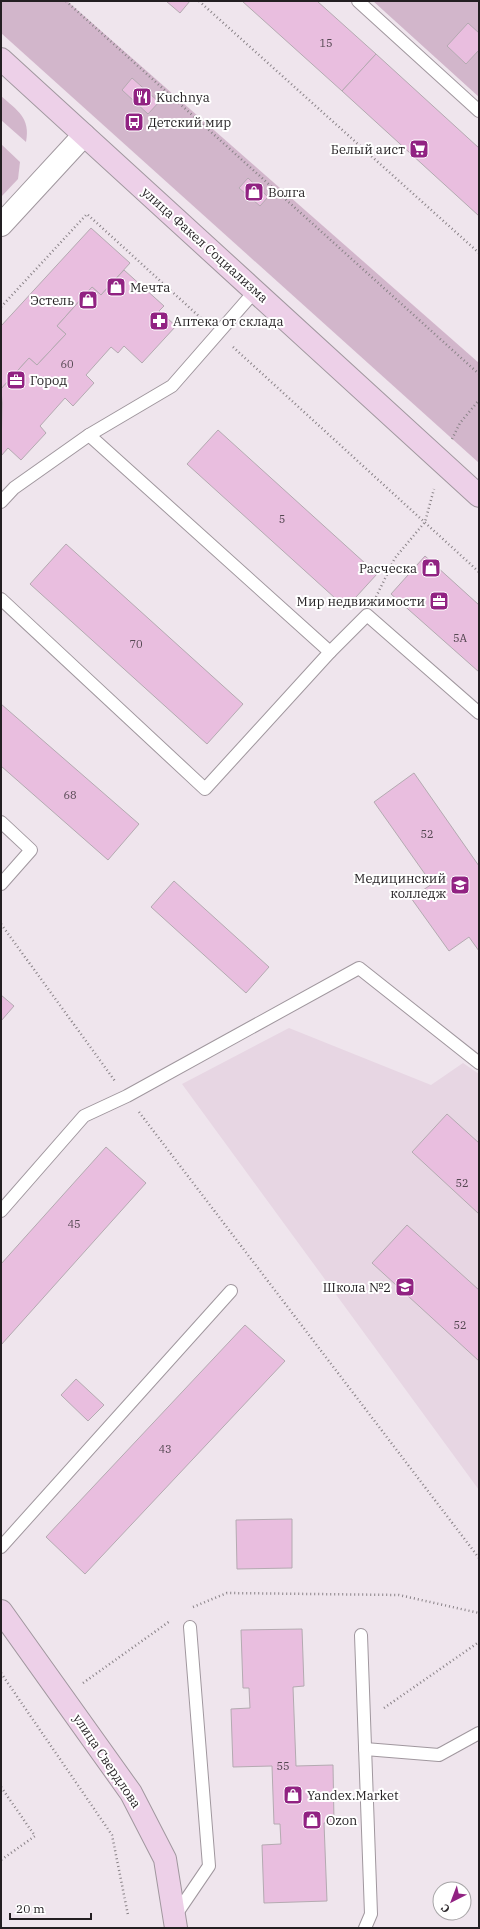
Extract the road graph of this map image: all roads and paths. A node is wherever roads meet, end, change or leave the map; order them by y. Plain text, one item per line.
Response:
1 (66, 1) edge
2 (199, 1) edge
3 (358, 1) edge
4 (1, 59) edge
5 (479, 111) edge
6 (84, 135) junction
7 (1, 225) edge
8 (479, 253) edge
9 (255, 291) junction
10 (1, 306) edge
11 (218, 333) junction
12 (479, 374) edge
13 (479, 400) edge
14 (89, 435) junction
15 (442, 462) junction
16 (479, 496) edge
17 (1, 502) edge
18 (425, 522) junction
19 (479, 572) edge
20 (1, 599) edge
21 (367, 615) junction
22 (330, 652) junction
23 (479, 713) edge
24 (1, 822) edge
25 (1, 884) edge
26 (1, 924) edge
27 (479, 1063) edge
28 (127, 1096) junction
29 (1, 1211) edge
30 (231, 1291) dead end
31 (1, 1547) edge
32 (479, 1558) edge
33 (188, 1609) dead end
34 (479, 1613) edge
35 (176, 1618) dead end
36 (3, 1619) edge
37 (190, 1628) dead end
38 (361, 1635) dead end
39 (479, 1642) edge
40 (1, 1673) edge
41 (63, 1697) junction
42 (364, 1721) junction
43 (479, 1733) edge
44 (365, 1749) junction
45 (1, 1787) edge
46 (1, 1860) edge
47 (128, 1915) dead end
48 (176, 1922) edge
49 (364, 1928) edge

1 - 12 path
2 - 8 path
3 - 5 lane
4 - 6 main road, улица Факел Социализма
6 - 7 street
6 - 9 main road, улица Факел Социализма
9 - 11 lane
9 - 15 main road, улица Факел Социализма
10 - 11 path
11 - 14 lane
11 - 18 path
13 - 15 path
14 - 17 lane
14 - 22 lane
15 - 16 main road, улица Факел Социализма
15 - 18 path
18 - 19 path
18 - 21 path
20 - 22 lane
21 - 22 lane
21 - 23 lane
24 - 25 lane
26 - 28 path
27 - 28 lane
28 - 29 lane
28 - 32 path
30 - 31 lane
33 - 34 path
35 - 41 path
36 - 41 main road, улица Свердлова
37 - 48 lane
38 - 42 lane
39 - 42 path
40 - 47 path
41 - 48 main road, улица Свердлова
42 - 44 lane
43 - 44 lane
44 - 49 lane
45 - 46 path

